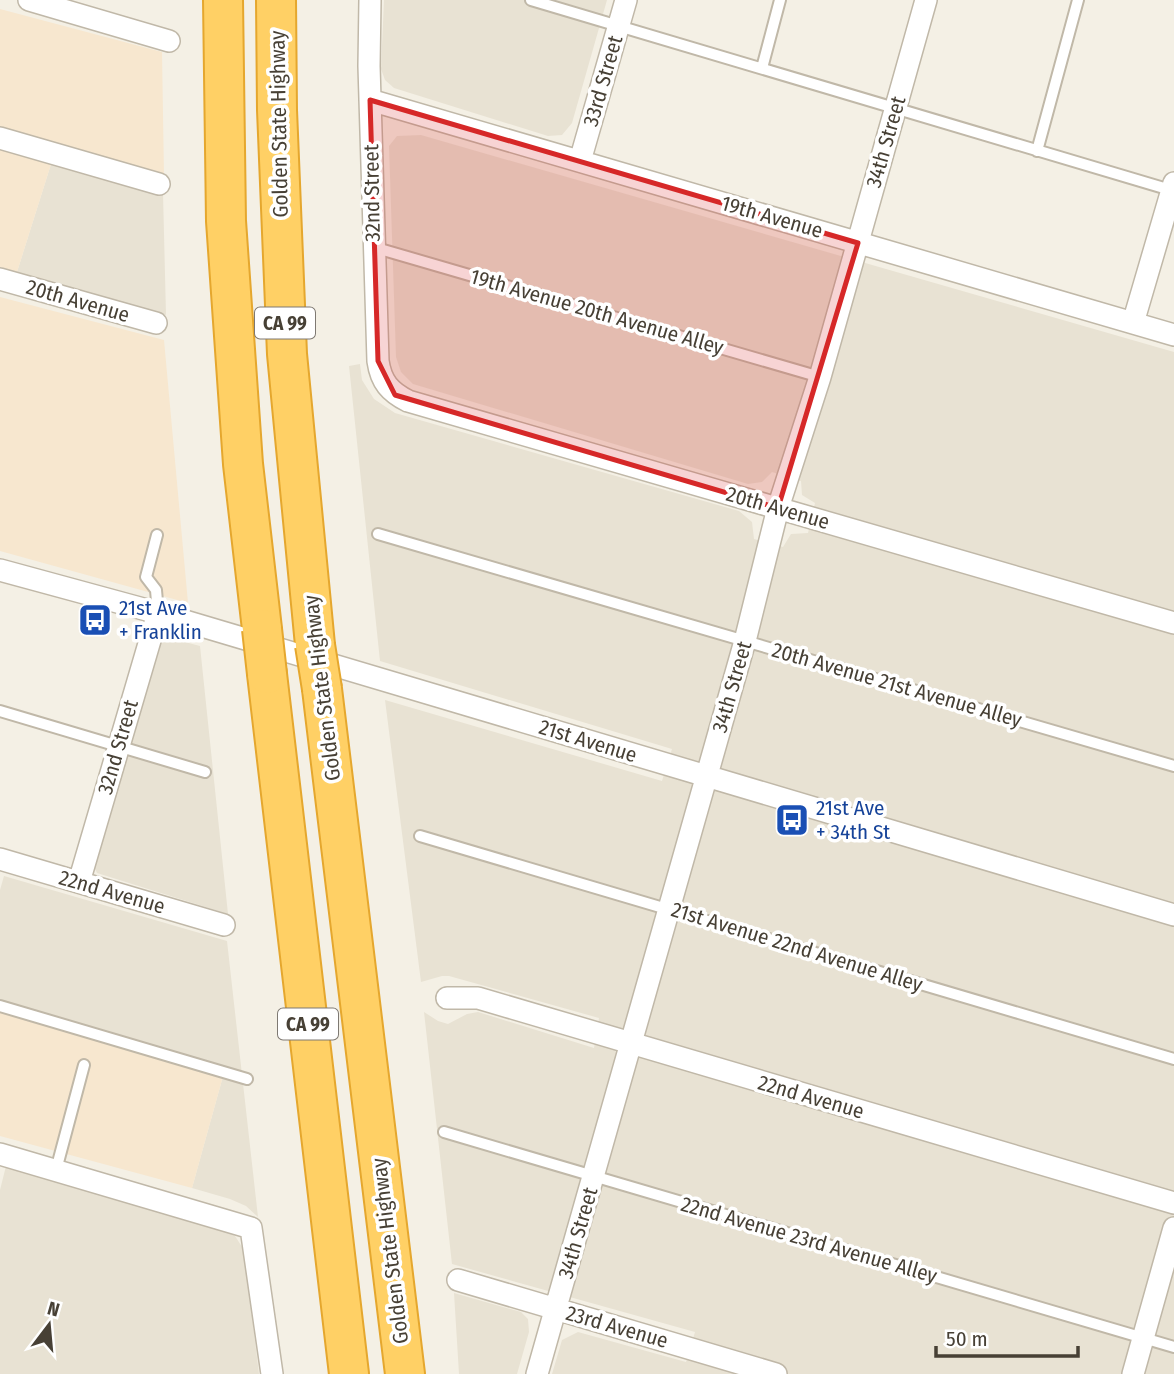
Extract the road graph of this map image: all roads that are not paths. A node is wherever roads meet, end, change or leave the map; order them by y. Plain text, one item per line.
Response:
1 (29, 0) edge
2 (223, 0) edge
3 (276, 0) edge
4 (370, 0) edge
5 (531, 0) edge
6 (626, 0) edge
7 (780, 0) edge
8 (926, 0) edge
9 (1078, 0) edge
10 (619, 26) junction
11 (169, 41) dead end
12 (762, 68) junction
13 (370, 100) junction
14 (895, 108) junction
15 (0, 138) edge
16 (1037, 151) junction
17 (580, 161) junction
18 (159, 184) dead end
19 (1173, 188) edge
20 (858, 243) junction
21 (373, 247) junction
22 (0, 279) edge
23 (156, 323) dead end
24 (1133, 323) junction
25 (1174, 335) edge
26 (820, 377) junction
27 (386, 385) joint
28 (778, 508) junction
29 (378, 534) dead end
30 (157, 535) dead end
31 (0, 569) edge
32 (158, 612) junction
33 (1174, 623) edge
34 (745, 641) junction
35 (0, 711) edge
36 (119, 746) junction
37 (1174, 766) edge
38 (205, 772) dead end
39 (707, 776) junction
40 (421, 836) dead end
41 (0, 859) edge
42 (79, 882) junction
43 (669, 909) junction
44 (1174, 915) edge
45 (224, 925) dead end
46 (447, 998) dead end
47 (0, 1006) edge
48 (631, 1044) junction
49 (1174, 1059) edge
50 (84, 1065) dead end
51 (247, 1079) dead end
52 (444, 1132) dead end
53 (0, 1154) edge
54 (56, 1170) junction
55 (594, 1176) junction
56 (1174, 1203) edge
57 (1174, 1228) edge
58 (458, 1280) dead end
59 (556, 1309) junction
60 (1143, 1338) junction
61 (1174, 1347) edge
62 (272, 1374) edge
63 (349, 1374) edge
64 (405, 1374) edge
65 (537, 1374) edge
66 (776, 1374) edge
67 (1133, 1374) edge

1 - 11 street
2 - 63 highway, CA 99, bridge
3 - 64 highway, Golden State Highway / CA 99, bridge
4 - 13 street, 32nd Street
5 - 10 lane
6 - 10 street, 33rd Street
7 - 12 lane
8 - 14 street, 34th Street
9 - 16 lane
10 - 12 lane
10 - 17 street, 33rd Street
12 - 14 lane
13 - 17 street, 19th Avenue
13 - 21 street, 32nd Street
14 - 16 lane
14 - 20 street, 34th Street
15 - 18 street
16 - 19 lane
17 - 20 street, 19th Avenue
19 - 24 street
20 - 24 street, 19th Avenue
20 - 26 street, 34th Street
21 - 26 lane, 19th Avenue 20th Avenue Alley
21 - 27 street, 32nd Street
22 - 23 street, 20th Avenue
24 - 25 street, 19th Avenue
26 - 28 street, 34th Street
27 - 28 street, 20th Avenue
28 - 33 street, 20th Avenue
28 - 34 street, 34th Street
29 - 34 lane, 20th Avenue 21st Avenue Alley
30 - 32 lane
31 - 32 street, 21st Avenue
32 - 36 street, 32nd Street
32 - 39 street, 21st Avenue
34 - 37 lane, 20th Avenue 21st Avenue Alley
34 - 39 street, 34th Street
35 - 36 lane
36 - 38 lane
36 - 42 street, 32nd Street
39 - 43 street, 34th Street
39 - 44 street, 21st Avenue
40 - 43 lane, 21st Avenue 22nd Avenue Alley
41 - 42 street, 22nd Avenue
42 - 45 street, 22nd Avenue
43 - 48 street, 34th Street
43 - 49 lane, 21st Avenue 22nd Avenue Alley
46 - 48 street, 22nd Avenue
47 - 51 lane
48 - 55 street, 34th Street
48 - 56 street, 22nd Avenue
50 - 54 lane
52 - 55 lane, 22nd Avenue 23rd Avenue Alley
53 - 54 street
54 - 62 street
55 - 59 street, 34th Street
55 - 60 lane, 22nd Avenue 23rd Avenue Alley
57 - 60 street
58 - 59 street, 23rd Avenue
59 - 65 street, 34th Street
59 - 66 street, 23rd Avenue
60 - 61 lane, 22nd Avenue 23rd Avenue Alley
60 - 67 street

